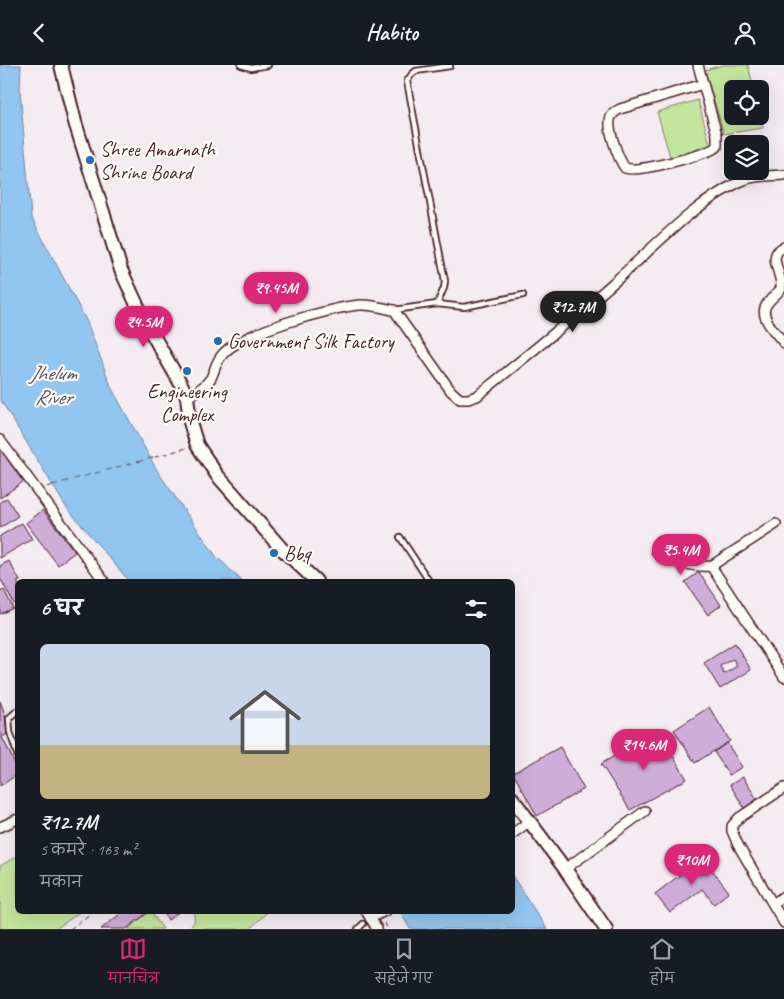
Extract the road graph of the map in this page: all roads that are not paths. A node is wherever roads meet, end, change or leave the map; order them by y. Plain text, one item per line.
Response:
1 (61, 65) edge
2 (241, 65) edge
3 (268, 65) edge
4 (450, 65) edge
5 (698, 65) edge
6 (703, 84) junction
7 (784, 175) edge
8 (784, 247) edge
9 (523, 295) dead end
10 (437, 305) junction
11 (394, 310) junction
12 (784, 343) edge
13 (187, 397) junction
14 (0, 440) edge
15 (776, 524) dead end
16 (400, 537) dead end
17 (657, 552) dead end
18 (710, 566) junction
19 (103, 579) edge
20 (314, 579) edge
21 (428, 579) edge
22 (784, 677) edge
23 (15, 712) edge
24 (15, 748) edge
25 (784, 788) edge
26 (515, 801) edge
27 (645, 811) dead end
28 (15, 820) edge
29 (530, 821) junction
30 (0, 827) edge
31 (516, 832) edge
32 (565, 869) junction
33 (784, 896) edge
34 (773, 904) junction
35 (366, 918) edge
36 (784, 923) edge
37 (358, 929) edge
38 (377, 929) edge
39 (606, 929) edge

1 - 13 main road
2 - 3 lane
4 - 10 lane
5 - 6 street
6 - 6 street
7 - 11 street
8 - 12 street
9 - 10 lane
10 - 11 lane
11 - 13 street
13 - 20 main road
14 - 19 street
15 - 18 street
16 - 21 lane
17 - 18 street
18 - 22 street
23 - 24 lane
25 - 34 street
26 - 29 main road
27 - 32 street
28 - 30 street
29 - 31 street
29 - 32 main road
32 - 39 main road
33 - 34 street
34 - 36 street
35 - 37 lane
35 - 38 street

